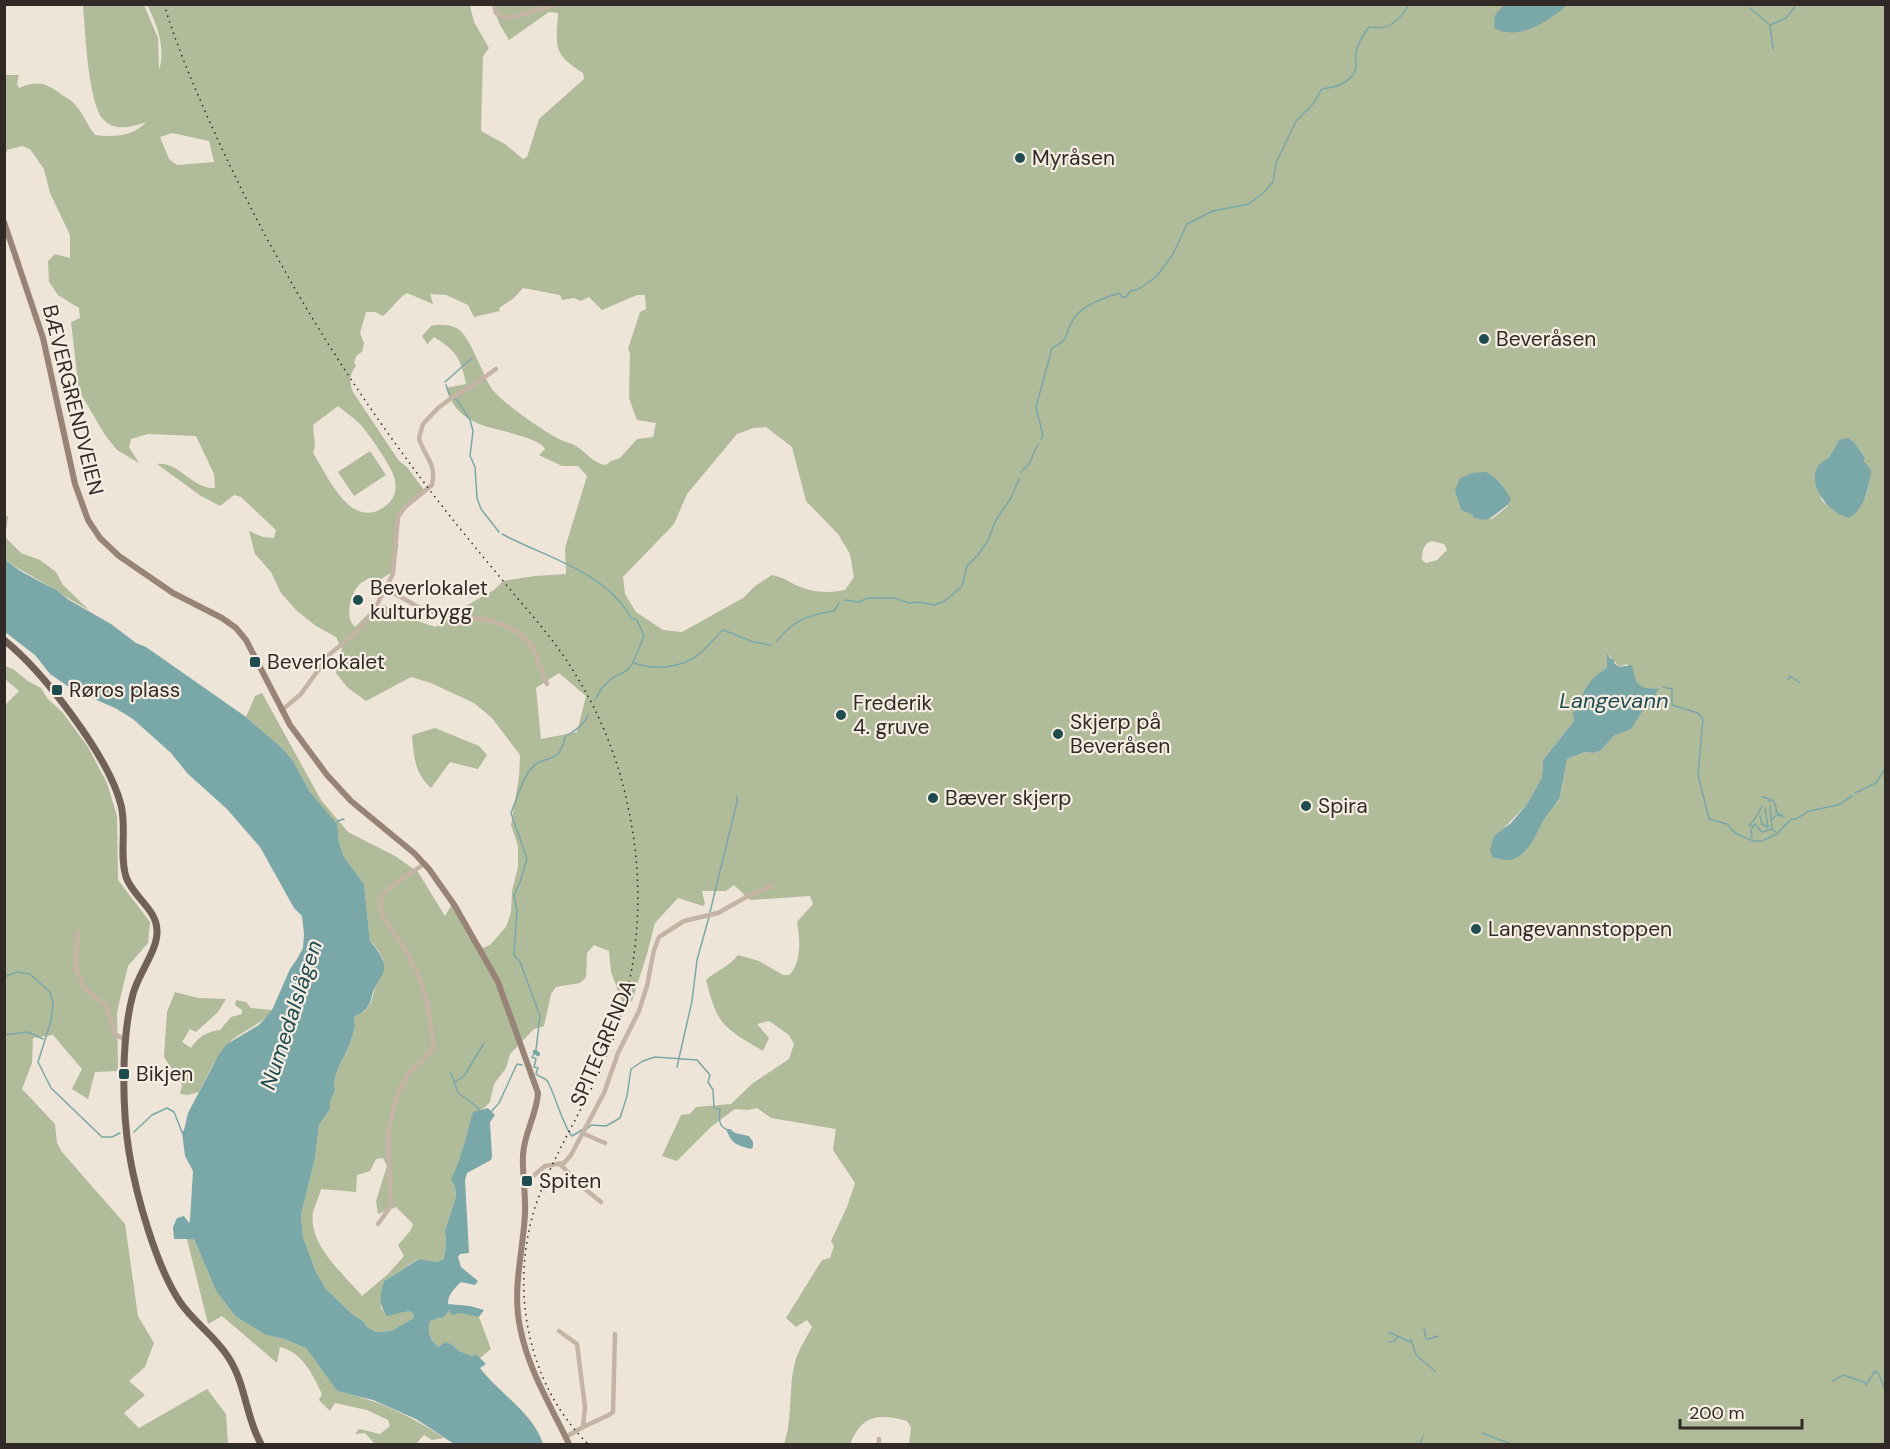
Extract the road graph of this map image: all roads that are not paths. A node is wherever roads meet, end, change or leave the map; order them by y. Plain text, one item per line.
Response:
1 (495, 4) edge
2 (557, 4) edge
3 (4, 222) edge
4 (496, 369) dead end
5 (385, 591) junction
6 (4, 640) edge
7 (547, 684) dead end
8 (282, 710) junction
9 (424, 864) junction
10 (772, 886) dead end
11 (78, 933) dead end
12 (127, 1041) junction
13 (582, 1133) junction
14 (605, 1143) dead end
15 (560, 1164) junction
16 (524, 1180) junction
17 (601, 1202) dead end
18 (378, 1224) dead end
19 (559, 1331) dead end
20 (615, 1334) dead end
21 (583, 1426) junction
22 (566, 1437) junction
23 (261, 1444) edge
24 (569, 1444) edge

1 - 2 street
3 - 8 main road, BÆVERGRENDVEIEN
4 - 5 street
5 - 7 street
5 - 8 street
6 - 12 main road
8 - 9 main road, BÆVERGRENDVEIEN
9 - 16 main road, BÆVERGRENDVEIEN
9 - 18 street
10 - 13 street, SPITEGRENDA
11 - 12 street
12 - 23 main road
13 - 14 street
13 - 15 street, SPITEGRENDA
15 - 16 street, SPITEGRENDA
15 - 17 street
16 - 22 main road, BÆVERGRENDVEIEN
19 - 21 street
20 - 21 street
21 - 22 street
22 - 24 main road, BÆVERGRENDVEIEN

